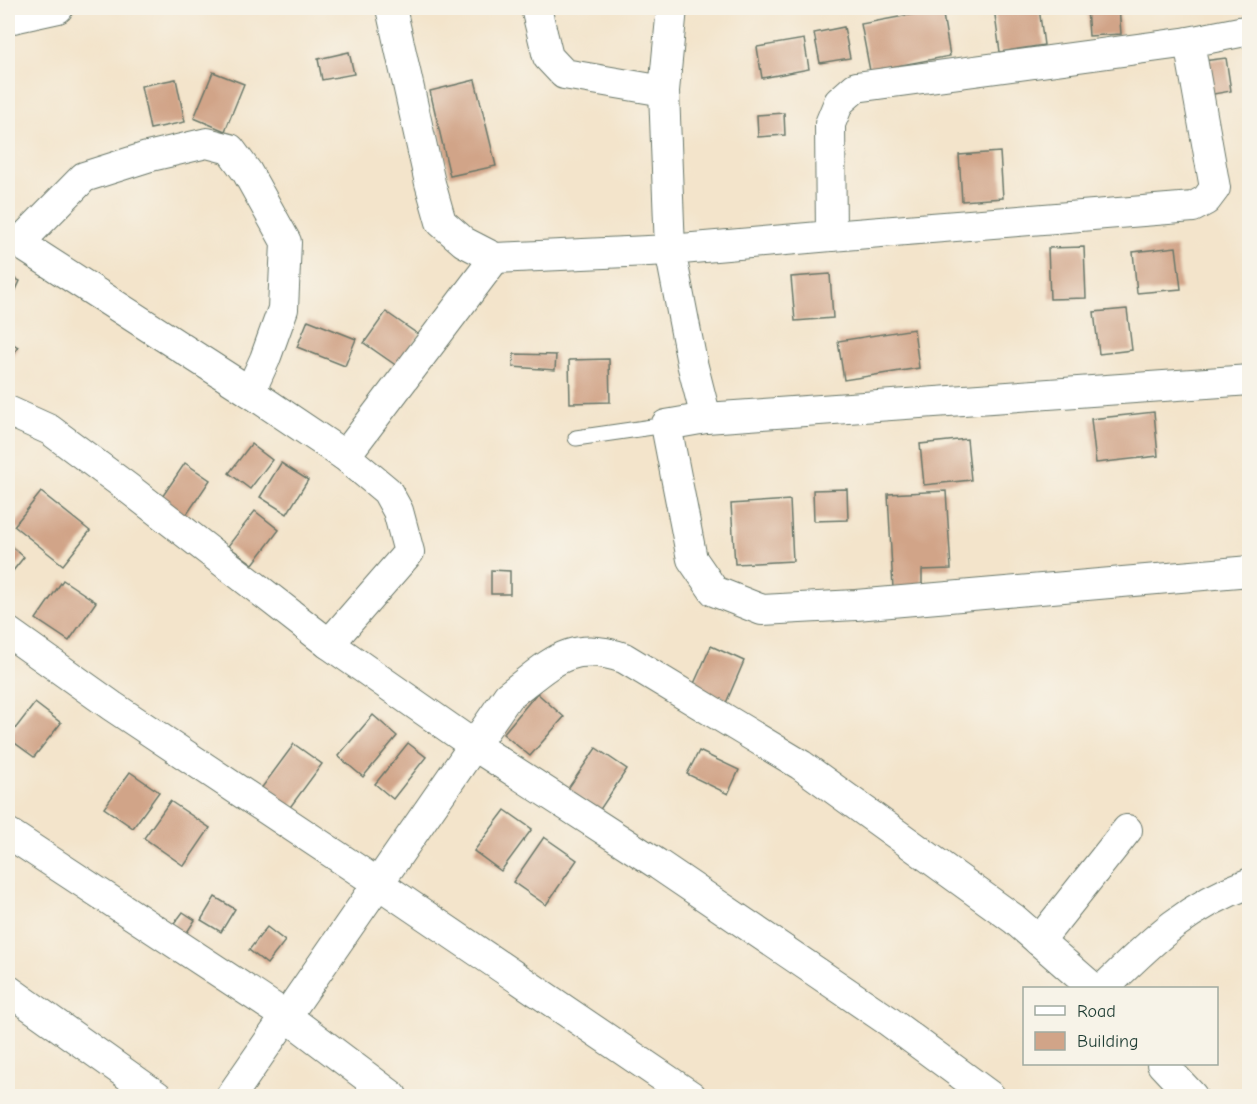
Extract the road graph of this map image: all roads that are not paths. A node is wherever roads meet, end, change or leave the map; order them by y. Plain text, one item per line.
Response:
1 (58, 8) edge
2 (391, 8) edge
3 (536, 8) edge
4 (672, 8) edge
5 (8, 19) edge
6 (1250, 30) edge
7 (1189, 42) junction
8 (664, 91) junction
9 (831, 236) junction
10 (14, 242) edge
11 (670, 250) junction
12 (495, 258) junction
13 (1250, 380) edge
14 (250, 392) junction
15 (8, 411) edge
16 (706, 417) junction
17 (666, 425) junction
18 (576, 438) dead end
19 (345, 456) junction
20 (1250, 571) edge
21 (8, 632) edge
22 (329, 644) junction
23 (475, 746) junction
24 (1127, 830) dead end
25 (8, 833) edge
26 (379, 884) junction
27 (1250, 884) edge
28 (1039, 941) junction
29 (1092, 987) edge
30 (1105, 987) edge
31 (8, 990) edge
32 (286, 1016) junction
33 (1163, 1065) edge
34 (157, 1096) edge
35 (231, 1096) edge
36 (393, 1096) edge
37 (691, 1096) edge
38 (990, 1096) edge
39 (1192, 1096) edge

1 - 5 street
2 - 12 street
3 - 8 street
4 - 8 street
6 - 7 street
7 - 9 street
7 - 9 street
8 - 11 street
9 - 11 street
10 - 14 street
10 - 14 street
11 - 12 street
11 - 16 street
12 - 19 street
13 - 16 street
14 - 19 street
15 - 22 street
16 - 17 street
17 - 18 lane
17 - 20 street
19 - 22 street
21 - 26 street
22 - 23 street
23 - 26 street
23 - 28 street
23 - 38 street
24 - 28 street
25 - 32 street
26 - 32 street
26 - 37 street
27 - 30 street
28 - 29 street
31 - 34 street
32 - 35 street
32 - 36 street
33 - 39 street

